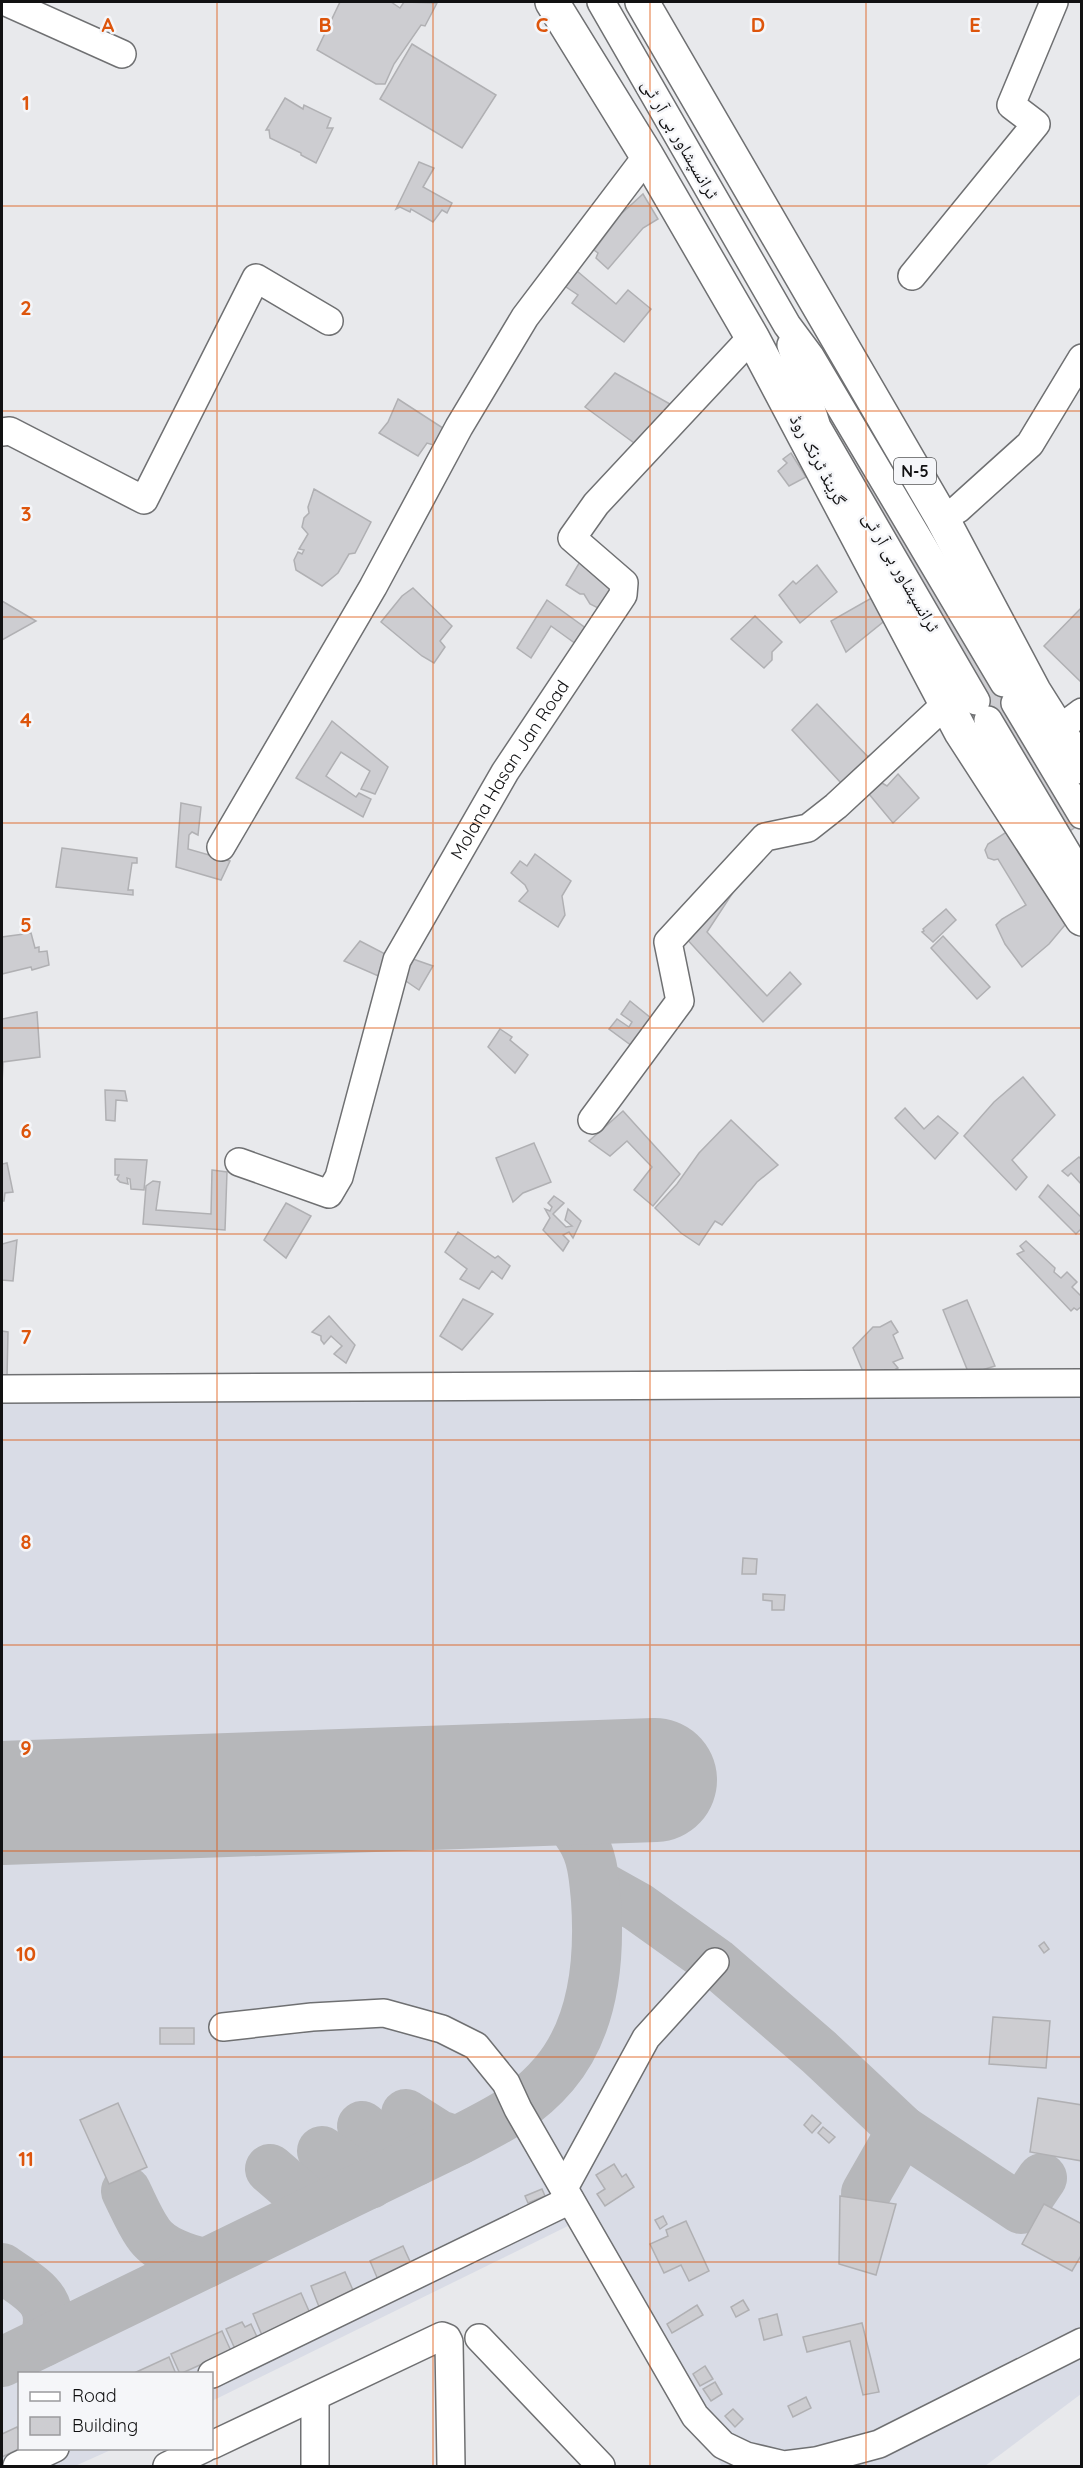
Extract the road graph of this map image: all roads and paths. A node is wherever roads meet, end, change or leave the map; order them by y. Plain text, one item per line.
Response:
1 (6, 2) edge
2 (552, 2) edge
3 (601, 2) edge
4 (642, 2) edge
5 (1054, 2) edge
6 (122, 54) dead end
7 (647, 156) junction
8 (912, 276) dead end
9 (777, 308) junction
10 (329, 321) dead end
11 (752, 337) junction
12 (1082, 358) edge
13 (2, 432) edge
14 (942, 518) junction
15 (970, 708) junction
16 (1070, 721) edge
17 (1082, 768) edge
18 (1082, 815) edge
19 (221, 847) dead end
20 (1082, 878) edge
21 (1082, 919) edge
22 (592, 1120) dead end
23 (239, 1162) dead end
24 (1082, 1383) edge
25 (2, 1389) edge
26 (715, 1962) dead end
27 (223, 2027) dead end
28 (567, 2194) junction
29 (479, 2338) dead end
30 (1082, 2342) edge
31 (213, 2373) edge
32 (315, 2397) junction
33 (213, 2445) edge
34 (51, 2450) edge
35 (201, 2450) edge
36 (172, 2465) edge
37 (17, 2466) edge
38 (315, 2466) edge
39 (451, 2466) edge
40 (601, 2466) edge

1 - 6 street
2 - 7 highway, گرینڈ ٹرنک روڈ
3 - 9 street, ٹرانسپشاور بی آر ٹی
4 - 14 highway, N-5
5 - 8 street
7 - 11 highway, گرینڈ ٹرنک روڈ
7 - 19 street
9 - 15 street, ٹرانسپشاور بی آر ٹی
9 - 18 street, ٹرانسپشاور بی آر ٹی
10 - 13 street
11 - 15 highway, گرینڈ ٹرنک روڈ
11 - 23 street, Molana Hasan Jan Road
12 - 14 street
14 - 16 highway, N-5
15 - 20 street, ٹرانسپشاور بی آر ٹی
15 - 21 highway, گرینڈ ٹرنک روڈ
15 - 22 street
16 - 17 highway, N-5
24 - 25 street
26 - 28 street
27 - 28 street
28 - 30 street
28 - 31 street
29 - 40 street
32 - 33 street
32 - 38 street
32 - 39 street
34 - 37 street
35 - 36 street

